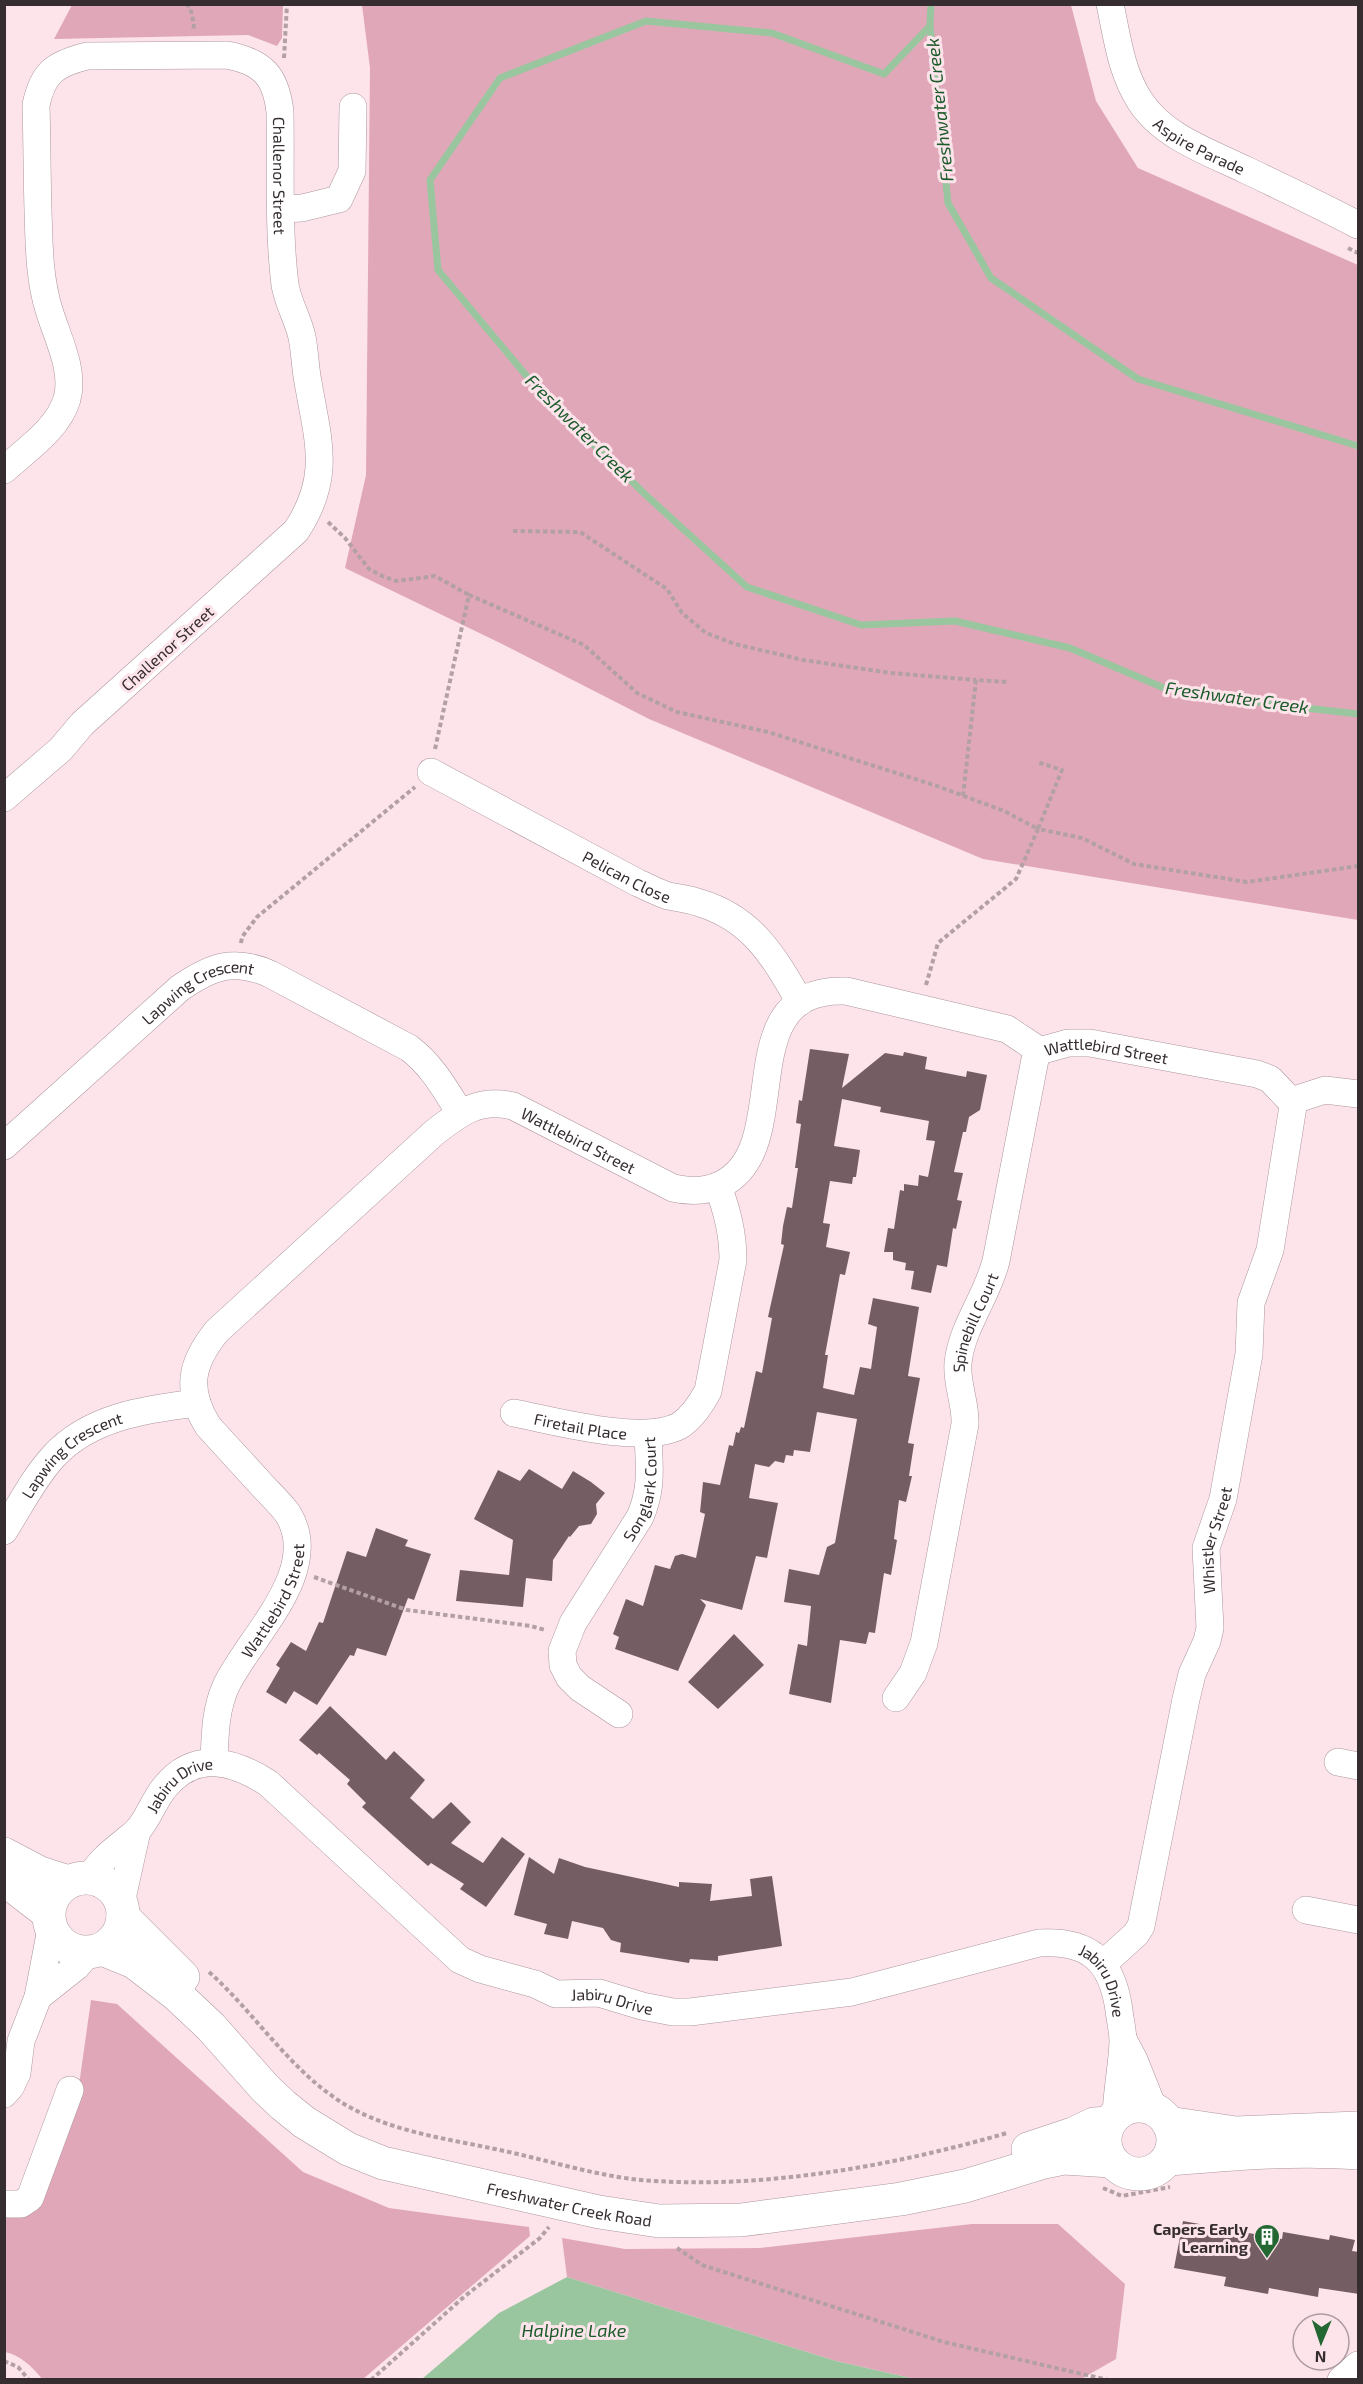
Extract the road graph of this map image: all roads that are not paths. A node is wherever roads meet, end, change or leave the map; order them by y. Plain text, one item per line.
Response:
1 (1110, 4) edge
2 (353, 107) dead end
3 (282, 209) junction
4 (1359, 225) edge
5 (4, 470) edge
6 (431, 772) road end
7 (4, 798) edge
8 (800, 1002) junction
9 (1037, 1049) junction
10 (1359, 1094) edge
11 (1294, 1100) junction
12 (460, 1113) junction
13 (4, 1146) edge
14 (718, 1186) junction
15 (197, 1402) junction
16 (514, 1413) dead end
17 (648, 1434) junction
18 (4, 1531) edge
19 (896, 1698) dead end
20 (619, 1714) dead end
21 (214, 1762) junction
22 (137, 1831) junction
23 (4, 1854) edge
24 (4, 1879) edge
25 (79, 1881) junction
26 (122, 1910) junction
27 (1306, 1910) dead end
28 (1359, 1920) edge
29 (49, 1921) junction
30 (96, 1951) junction
31 (1103, 1964) junction
32 (38, 1997) junction
33 (1123, 2040) junction
34 (69, 2090) dead end
35 (4, 2094) edge
36 (1161, 2117) junction
37 (1113, 2119) junction
38 (1359, 2128) edge
39 (1359, 2153) edge
40 (1106, 2173) junction
41 (1166, 2174) junction
42 (4, 2204) edge
43 (1359, 2365) edge
44 (1341, 2379) edge

1 - 4 street, Aspire Parade
2 - 3 street
3 - 5 street, Challenor Street
3 - 7 street, Challenor Street
6 - 8 street, Pelican Close
8 - 9 street, Wattlebird Street
8 - 14 street, Wattlebird Street
9 - 11 street, Wattlebird Street
9 - 19 street, Spinebill Court
10 - 11 street
11 - 31 street, Whistler Street
12 - 13 street, Lapwing Crescent
12 - 14 street, Wattlebird Street
12 - 15 street, Wattlebird Street
14 - 17 street, Songlark Court
15 - 18 street, Lapwing Crescent
15 - 21 street, Wattlebird Street
16 - 17 street, Firetail Place
17 - 20 street, Songlark Court
21 - 22 street, Jabiru Drive
21 - 31 street, Jabiru Drive
22 - 25 street, Jabiru Drive
22 - 26 street, Jabiru Drive
23 - 25 main road
24 - 29 main road
25 - 26 main road
25 - 29 main road
26 - 30 main road
26 - 37 main road, Freshwater Creek Road
27 - 28 street
29 - 30 main road
29 - 32 street
30 - 32 street
30 - 40 main road, Freshwater Creek Road
31 - 33 street, Jabiru Drive
32 - 35 street
33 - 36 street, Jabiru Drive
33 - 37 street, Jabiru Drive
34 - 42 street
36 - 37 main road
36 - 38 main road
36 - 41 main road
37 - 40 main road
39 - 41 main road
40 - 41 main road
43 - 44 street

